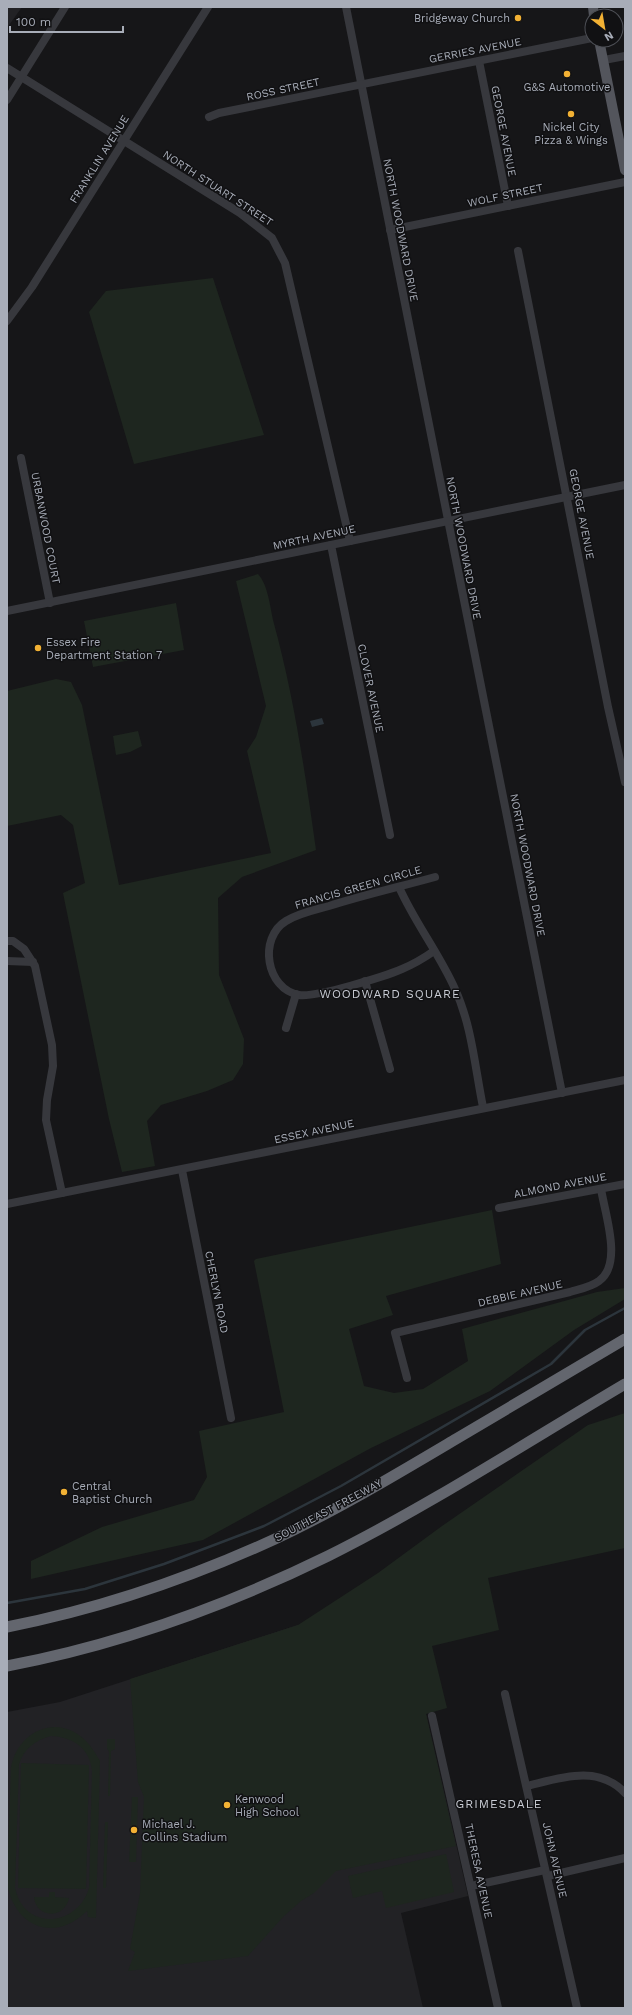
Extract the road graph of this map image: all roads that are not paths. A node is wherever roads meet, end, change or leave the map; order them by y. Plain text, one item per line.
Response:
1 (65, 7) edge
2 (208, 7) edge
3 (346, 7) edge
4 (584, 40) edge
5 (601, 48) edge
6 (625, 56) edge
7 (604, 60) junction
8 (479, 61) junction
9 (7, 68) edge
10 (21, 77) junction
11 (361, 84) junction
12 (7, 100) edge
13 (209, 117) dead end
14 (123, 140) junction
15 (625, 170) edge
16 (625, 182) edge
17 (508, 206) junction
18 (390, 230) junction
19 (518, 251) dead end
20 (7, 321) edge
21 (21, 458) dead end
22 (625, 485) edge
23 (567, 496) junction
24 (448, 521) junction
25 (350, 541) junction
26 (331, 545) junction
27 (50, 603) junction
28 (7, 611) edge
29 (625, 781) edge
30 (390, 835) dead end
31 (434, 877) dead end
32 (399, 887) junction
33 (7, 941) edge
34 (434, 951) junction
35 (7, 960) edge
36 (33, 962) junction
37 (365, 981) junction
38 (296, 994) junction
39 (286, 1028) dead end
40 (390, 1069) dead end
41 (625, 1080) edge
42 (562, 1093) junction
43 (483, 1107) junction
44 (182, 1170) junction
45 (625, 1184) edge
46 (601, 1189) junction
47 (62, 1193) junction
48 (7, 1204) edge
49 (499, 1208) dead end
50 (625, 1339) edge
51 (407, 1378) dead end
52 (625, 1384) edge
53 (231, 1418) dead end
54 (7, 1627) edge
55 (7, 1666) edge
56 (505, 1694) dead end
57 (432, 1716) dead end
58 (527, 1786) junction
59 (625, 1793) edge
60 (625, 1858) edge
61 (546, 1873) junction
62 (471, 1886) junction
63 (498, 2008) edge
64 (577, 2008) edge

1 - 10 street
2 - 14 street, FRANKLIN AVENUE
3 - 11 street, NORTH WOODWARD DRIVE
4 - 8 street, GERRIES AVENUE
5 - 7 main road
6 - 7 street
7 - 15 main road
8 - 11 street, GERRIES AVENUE
8 - 17 street, GEORGE AVENUE
9 - 10 street, NORTH STUART STREET
10 - 12 street
10 - 14 street, NORTH STUART STREET
11 - 13 street, ROSS STREET
11 - 18 street, NORTH WOODWARD DRIVE
14 - 20 street, FRANKLIN AVENUE
14 - 25 street, NORTH STUART STREET
16 - 17 street, WOLF STREET
17 - 18 street, WOLF STREET
18 - 24 street, NORTH WOODWARD DRIVE
19 - 23 street, GEORGE AVENUE
21 - 27 street, URBANWOOD COURT
22 - 23 street, MYRTH AVENUE
23 - 24 street, MYRTH AVENUE
23 - 29 street, GEORGE AVENUE
24 - 25 street, MYRTH AVENUE
24 - 42 street, NORTH WOODWARD DRIVE
25 - 26 street, MYRTH AVENUE
26 - 27 street, MYRTH AVENUE
26 - 30 street, CLOVER AVENUE
27 - 28 street, MYRTH AVENUE
31 - 32 street, FRANCIS GREEN CIRCLE
32 - 34 street
32 - 38 street, FRANCIS GREEN CIRCLE
33 - 36 street
34 - 37 street
34 - 43 street
35 - 36 street
36 - 47 street
37 - 38 street
37 - 40 street
38 - 39 street
41 - 42 street, ESSEX AVENUE
42 - 43 street, ESSEX AVENUE
43 - 44 street, ESSEX AVENUE
44 - 47 street, ESSEX AVENUE
44 - 53 street, CHERLYN ROAD
45 - 46 street, ALMOND AVENUE
46 - 49 street, ALMOND AVENUE
46 - 51 street, DEBBIE AVENUE
47 - 48 street, ESSEX AVENUE
50 - 54 highway, SOUTHEAST FREEWAY
52 - 55 highway
56 - 58 street, JOHN AVENUE
57 - 62 street, THERESA AVENUE
58 - 59 street
58 - 61 street, JOHN AVENUE
60 - 61 street
61 - 62 street
61 - 64 street, JOHN AVENUE
62 - 63 street, THERESA AVENUE

